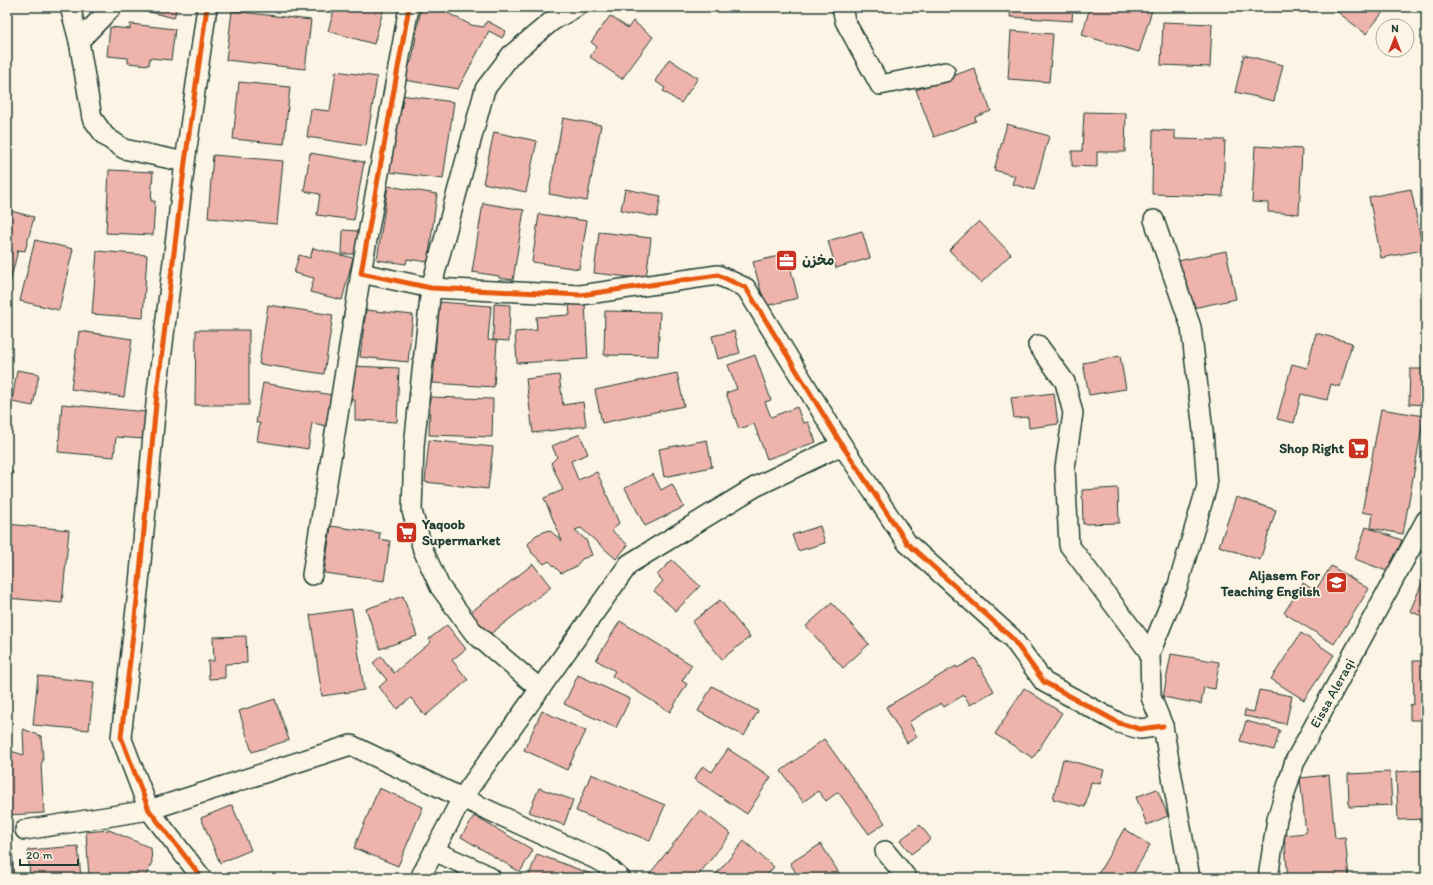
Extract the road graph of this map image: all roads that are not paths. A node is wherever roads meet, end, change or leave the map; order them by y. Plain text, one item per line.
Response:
1 (70, 7) edge
2 (112, 7) edge
3 (207, 7) edge
4 (409, 7) edge
5 (576, 7) edge
6 (842, 7) edge
7 (79, 41) junction
8 (945, 72) dead end
9 (185, 162) junction
10 (1154, 220) dead end
11 (361, 273) junction
12 (431, 288) junction
13 (1038, 346) dead end
14 (842, 445) junction
15 (1426, 520) edge
16 (312, 575) dead end
17 (1150, 653) junction
18 (540, 689) junction
19 (1163, 726) junction
20 (462, 798) junction
21 (149, 810) junction
22 (25, 830) dead end
23 (885, 851) dead end
24 (434, 852) junction
25 (202, 878) edge
26 (420, 878) edge
27 (491, 878) edge
28 (620, 878) edge
29 (907, 878) edge
30 (1190, 878) edge
31 (1268, 878) edge

1 - 7 street
2 - 7 street
3 - 9 street
4 - 11 street
5 - 12 street
6 - 8 street
7 - 9 street
9 - 21 street
10 - 17 street
11 - 12 street
11 - 16 street
12 - 14 street
12 - 18 street
13 - 17 street
14 - 18 street
14 - 19 street
15 - 31 street, Eissa Aleraqi
17 - 19 street
18 - 20 street
19 - 30 street
20 - 21 street
20 - 24 street
20 - 28 street
21 - 22 street
21 - 25 street
23 - 29 street
24 - 26 street
24 - 27 street

